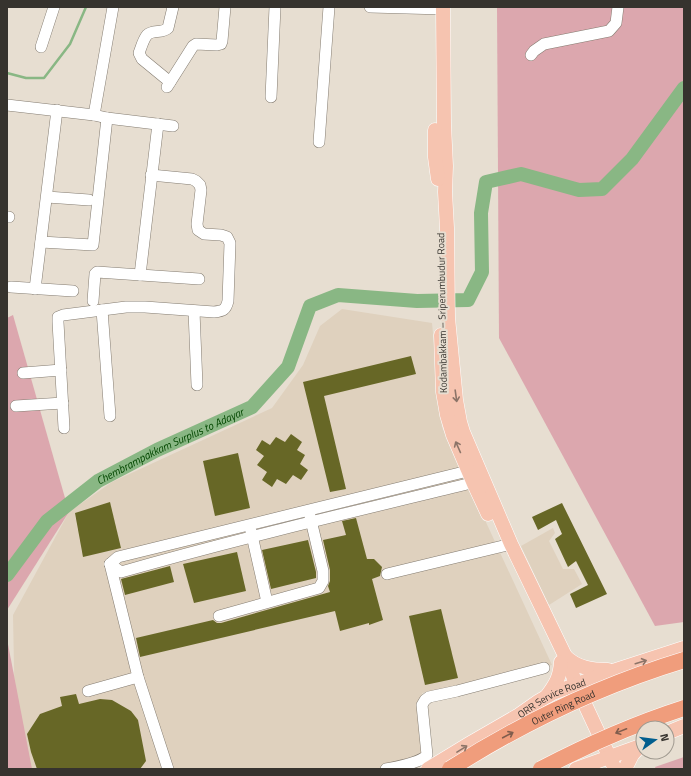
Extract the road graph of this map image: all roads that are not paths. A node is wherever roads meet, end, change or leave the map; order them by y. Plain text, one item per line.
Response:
1 (54, 7) edge
2 (113, 7) edge
3 (173, 7) edge
4 (225, 7) edge
5 (275, 7) edge
6 (329, 7) edge
7 (370, 7) edge
8 (618, 7) edge
9 (439, 8) edge
10 (40, 47) dead end
11 (531, 55) dead end
12 (271, 97) dead end
13 (7, 105) edge
14 (57, 110) junction
15 (94, 115) junction
16 (107, 118) junction
17 (158, 124) junction
18 (173, 126) dead end
19 (319, 142) dead end
20 (152, 175) junction
21 (47, 197) junction
22 (89, 200) dead end
23 (41, 242) junction
24 (140, 275) junction
25 (199, 279) dead end
26 (11, 288) dead end
27 (35, 289) junction
28 (73, 291) dead end
29 (93, 301) dead end
30 (102, 310) junction
31 (194, 311) junction
32 (61, 370) junction
33 (23, 373) dead end
34 (197, 385) dead end
35 (62, 403) junction
36 (16, 406) dead end
37 (110, 416) dead end
38 (64, 428) dead end
39 (476, 475) junction
40 (309, 510) junction
41 (312, 522) junction
42 (249, 525) junction
43 (252, 537) junction
44 (508, 545) junction
45 (110, 564) junction
46 (387, 574) dead end
47 (268, 602) junction
48 (219, 616) dead end
49 (684, 648) edge
50 (562, 658) junction
51 (684, 660) edge
52 (544, 668) dead end
53 (616, 669) junction
54 (138, 677) junction
55 (576, 685) junction
56 (88, 691) dead end
57 (547, 697) junction
58 (684, 708) edge
59 (635, 750) edge
60 (635, 752) edge
61 (612, 763) edge
62 (168, 769) edge
63 (386, 769) edge
64 (428, 769) edge
65 (450, 769) edge
66 (541, 769) edge
67 (576, 769) edge
68 (626, 769) edge

1 - 10 street
2 - 15 street
3 - 4 street
5 - 12 street
6 - 19 street
7 - 9 street
8 - 11 street
9 - 39 main road, Kodambakkam – Sriperumbudur Road
13 - 14 street
14 - 15 street
14 - 21 street
15 - 16 street
16 - 17 street
16 - 23 street
17 - 18 street
17 - 20 street
20 - 24 street
20 - 31 street
21 - 22 street
21 - 23 street
23 - 27 street
24 - 25 street
24 - 29 street
26 - 27 street
27 - 28 street
30 - 31 street
30 - 32 street
30 - 37 street
31 - 34 street
32 - 33 street
32 - 35 street
35 - 36 street
35 - 38 street
39 - 40 street
39 - 41 street
39 - 44 main road, Kodambakkam – Sriperumbudur Road
40 - 41 street
40 - 42 street
41 - 43 street
41 - 47 street
42 - 43 street
42 - 45 street
43 - 45 street
43 - 47 street
44 - 46 street
44 - 50 main road, Kodambakkam – Sriperumbudur Road
45 - 54 street
47 - 48 street
53 -> 49 main road, ORR Service Road
50 - 53 main road
50 - 55 main road, Kodambakkam – Sriperumbudur Road
50 - 57 main road
65 -> 51 highway, Outer Ring Road, bridge
52 - 63 street
53 - 55 main road, ORR Service Road
54 - 56 street
54 - 62 street
55 - 57 main road, ORR Service Road
55 - 61 main road, Kodambakkam – Sriperumbudur Road
64 -> 57 main road, ORR Service Road
58 -> 66 highway, bridge
59 - 61 main road
60 - 68 main road
61 - 67 main road

